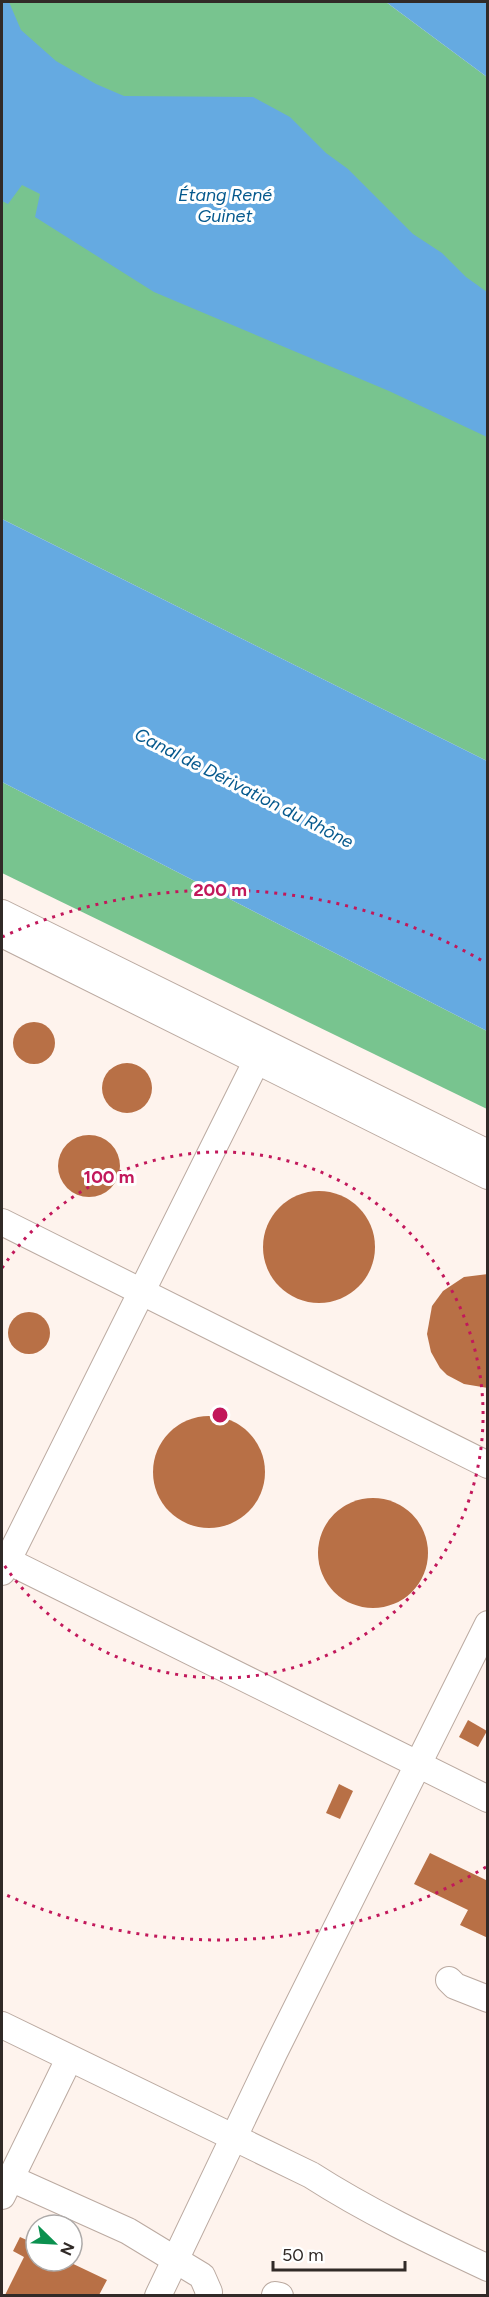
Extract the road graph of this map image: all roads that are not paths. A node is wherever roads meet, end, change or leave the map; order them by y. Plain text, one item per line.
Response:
1 (2, 913) edge
2 (2, 934) edge
3 (256, 1060) junction
4 (488, 1153) edge
5 (488, 1176) edge
6 (2, 1222) edge
7 (142, 1293) junction
8 (488, 1465) edge
9 (4, 1564) edge
10 (488, 1624) edge
11 (417, 1764) junction
12 (488, 1799) edge
13 (449, 1980) dead end
14 (488, 1998) edge
15 (2, 2025) edge
16 (69, 2059) junction
17 (234, 2138) junction
18 (6, 2187) edge
19 (175, 2259) junction
20 (488, 2268) edge
21 (158, 2295) edge
22 (208, 2295) edge

1 - 4 street
2 - 3 street
3 - 5 street
3 - 7 street
6 - 7 street
7 - 8 street
7 - 9 street
9 - 11 street
10 - 11 street
11 - 12 street
11 - 17 street
13 - 14 street
15 - 16 street
16 - 17 street
16 - 18 street
17 - 19 street
17 - 20 street
18 - 19 street
19 - 21 street
19 - 22 street

